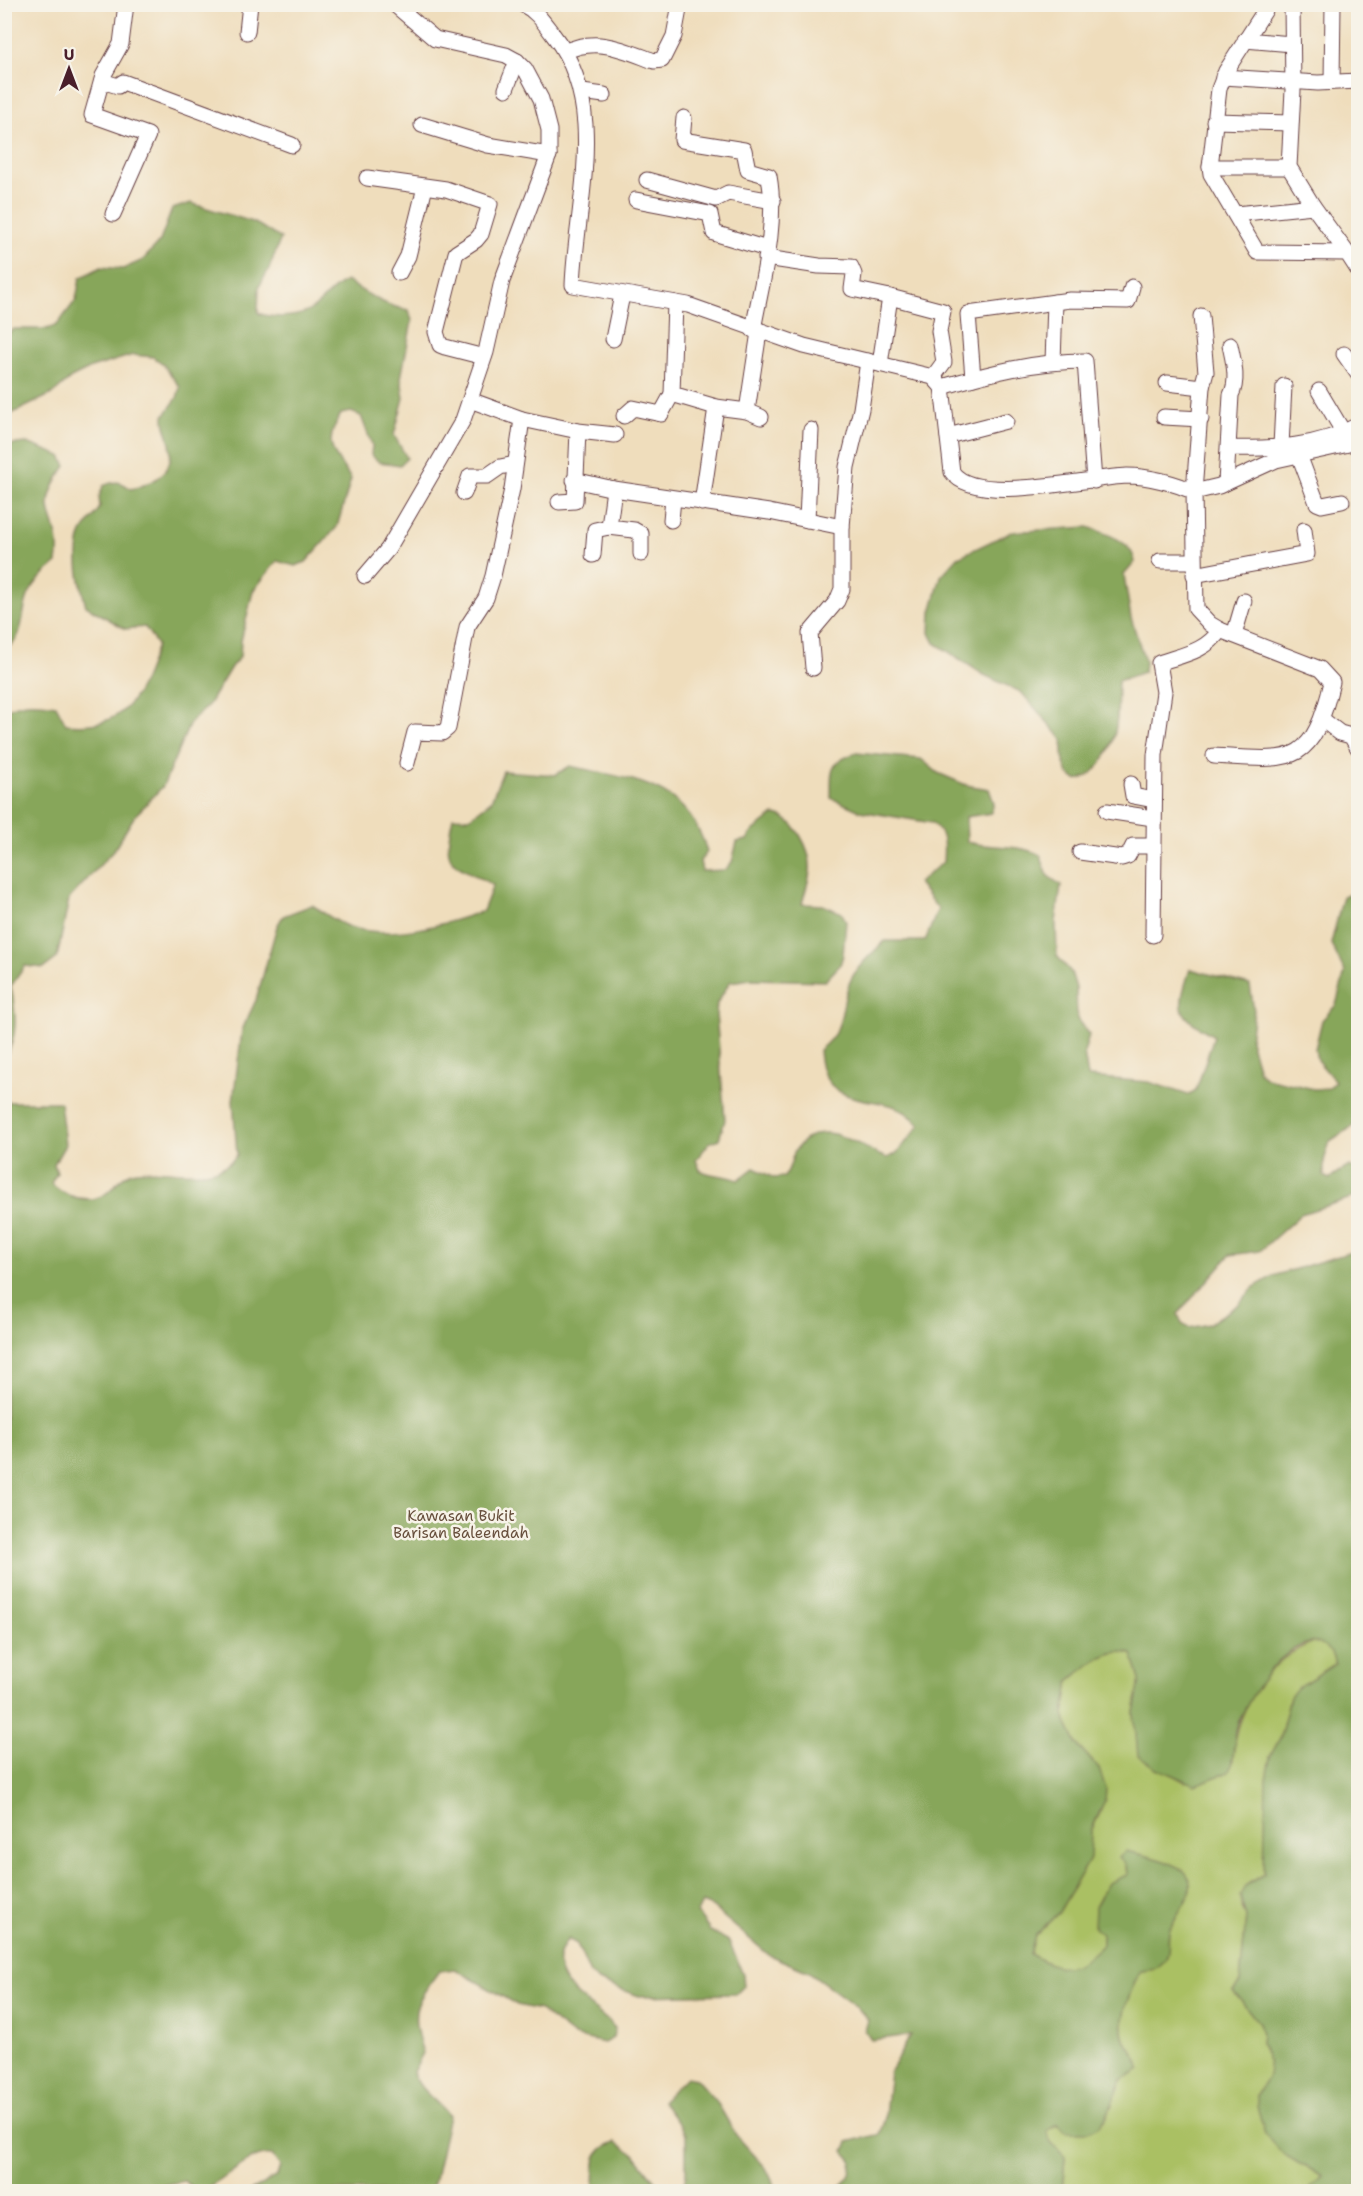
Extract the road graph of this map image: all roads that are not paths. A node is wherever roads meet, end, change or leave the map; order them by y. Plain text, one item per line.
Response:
1 (126, 4) edge
2 (250, 4) edge
3 (394, 4) edge
4 (522, 4) edge
5 (680, 4) edge
6 (1269, 4) edge
7 (1292, 4) edge
8 (1333, 4) edge
9 (541, 10) edge
10 (247, 32) dead end
11 (1245, 40) junction
12 (1292, 44) junction
13 (565, 52) junction
14 (517, 61) junction
15 (1223, 77) junction
16 (102, 81) junction
17 (1291, 81) junction
18 (1359, 81) edge
19 (1332, 82) junction
20 (506, 89) dead end
21 (582, 92) junction
22 (604, 95) dead end
23 (684, 118) dead end
24 (1214, 121) junction
25 (1290, 123) junction
26 (422, 125) dead end
27 (292, 145) dead end
28 (549, 154) junction
29 (1210, 167) junction
30 (1289, 167) junction
31 (366, 178) dead end
32 (647, 180) dead end
33 (425, 187) junction
34 (636, 200) dead end
35 (773, 201) junction
36 (1313, 206) junction
37 (113, 214) dead end
38 (1236, 214) junction
39 (1347, 253) junction
40 (767, 254) junction
41 (1359, 270) edge
42 (399, 273) dead end
43 (1132, 286) dead end
44 (622, 295) junction
45 (890, 297) junction
46 (1055, 302) junction
47 (675, 303) junction
48 (943, 311) junction
49 (968, 314) junction
50 (1201, 316) dead end
51 (756, 331) junction
52 (614, 339) dead end
53 (1230, 345) dead end
54 (1344, 354) dead end
55 (484, 357) junction
56 (1053, 362) junction
57 (874, 363) junction
58 (1359, 374) edge
59 (973, 378) junction
60 (938, 382) junction
61 (1167, 383) dead end
62 (1284, 386) dead end
63 (1202, 387) junction
64 (1319, 391) dead end
65 (672, 394) junction
66 (470, 400) junction
67 (716, 407) junction
68 (624, 416) dead end
69 (1164, 417) dead end
70 (522, 419) junction
71 (1201, 419) junction
72 (1006, 420) dead end
73 (1359, 425) edge
74 (811, 430) dead end
75 (578, 431) junction
76 (1344, 433) junction
77 (615, 435) dead end
78 (948, 436) junction
79 (1359, 442) edge
80 (1281, 446) junction
81 (1229, 448) junction
82 (1299, 455) junction
83 (514, 464) junction
84 (574, 480) junction
85 (1094, 481) junction
86 (1226, 483) junction
87 (614, 489) junction
88 (1194, 492) junction
89 (464, 493) dead end
90 (673, 499) junction
91 (1342, 501) dead end
92 (559, 502) dead end
93 (702, 503) junction
94 (671, 520) dead end
95 (807, 520) junction
96 (609, 527) junction
97 (842, 527) junction
98 (1304, 530) dead end
99 (641, 554) dead end
100 (593, 555) dead end
101 (1160, 561) dead end
102 (1194, 568) junction
103 (365, 576) dead end
104 (1244, 601) dead end
105 (1227, 632) junction
106 (813, 668) dead end
107 (1323, 720) junction
108 (1359, 748) edge
109 (1214, 756) dead end
110 (407, 763) dead end
111 (1131, 784) dead end
112 (1154, 800) junction
113 (1107, 811) dead end
114 (1153, 818) junction
115 (1153, 846) junction
116 (1080, 852) dead end
117 (1153, 935) dead end

1 - 16 street
2 - 10 street
3 - 14 street
4 - 9 street
5 - 13 street
6 - 11 street
7 - 12 street
8 - 19 street
9 - 13 street
11 - 12 street
11 - 15 street
12 - 17 street
13 - 21 street
14 - 20 street
14 - 28 street
15 - 17 street
15 - 24 street
16 - 27 street
16 - 37 street
17 - 19 street
17 - 25 street
18 - 19 street
21 - 22 street
21 - 44 street
23 - 35 street
24 - 25 street
24 - 29 street
25 - 30 street
26 - 28 street
28 - 55 street
29 - 30 street
29 - 38 street
30 - 36 street
31 - 33 street
32 - 35 street
33 - 42 street
33 - 55 street
34 - 40 street
35 - 40 street
36 - 38 street
36 - 39 street
38 - 39 street
39 - 41 street
40 - 45 street
40 - 51 street
43 - 46 street
44 - 47 street
44 - 52 street
45 - 48 street
45 - 57 street
46 - 49 street
46 - 56 street
47 - 51 street
47 - 65 street
48 - 49 street
48 - 60 street
49 - 59 street
50 - 63 street
51 - 57 street
51 - 67 street
53 - 81 street
54 - 58 street
55 - 66 street
56 - 59 street
56 - 85 street
57 - 60 street
57 - 97 street
59 - 60 street
60 - 78 street
61 - 63 street
62 - 80 street
63 - 71 street
64 - 76 street
65 - 67 street
65 - 68 street
66 - 70 street
66 - 103 street
67 - 93 street
69 - 71 street
70 - 75 street
70 - 83 street
71 - 88 street
72 - 78 street
73 - 76 street
74 - 95 street
75 - 77 street
75 - 84 street
76 - 80 street
78 - 85 street
79 - 82 street
80 - 81 street
81 - 86 street
82 - 86 street
82 - 91 street
83 - 89 street
83 - 110 street
84 - 87 street
84 - 92 street
85 - 88 street
86 - 88 street
87 - 90 street
87 - 96 street
88 - 102 street
90 - 93 street
90 - 94 street
93 - 95 street
95 - 97 street
96 - 99 street
96 - 100 street
97 - 106 street
98 - 102 street
101 - 102 street
102 - 105 street
104 - 105 street
105 - 107 street
105 - 112 street
107 - 108 street
107 - 109 street
111 - 112 street
112 - 114 street
113 - 114 street
114 - 115 street
115 - 116 street
115 - 117 street

